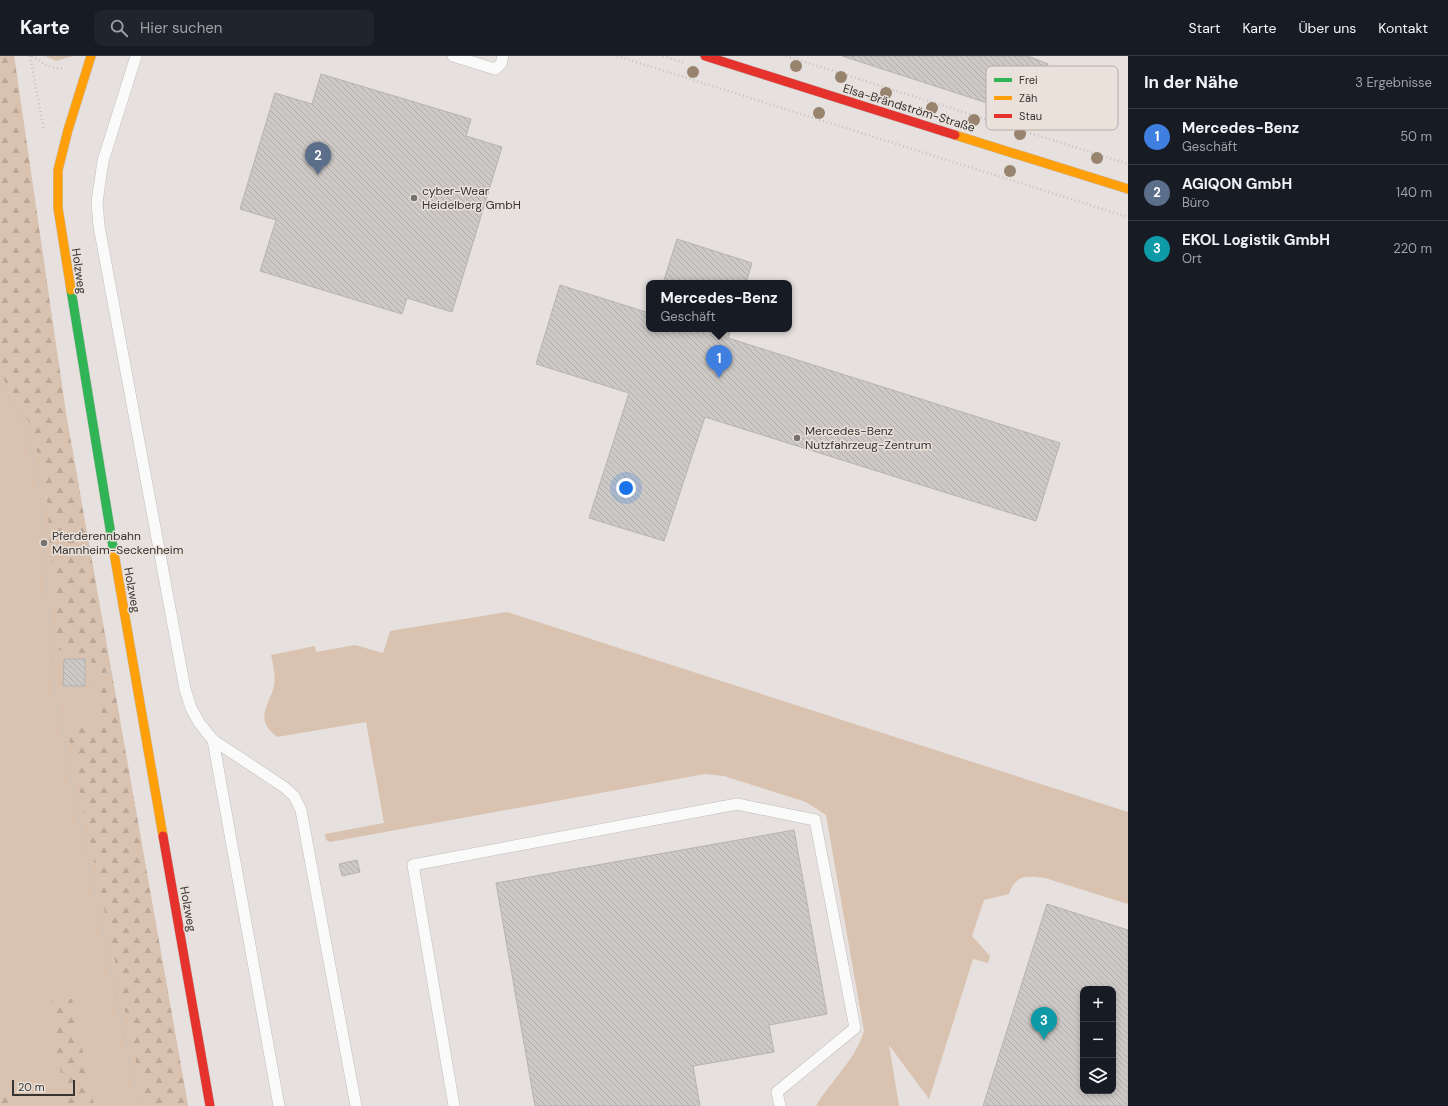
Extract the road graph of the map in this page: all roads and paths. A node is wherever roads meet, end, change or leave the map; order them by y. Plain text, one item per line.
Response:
1 (32, 56) edge
2 (136, 56) edge
3 (453, 56) edge
4 (503, 56) edge
5 (617, 56) edge
6 (705, 56) edge
7 (786, 56) edge
8 (90, 58) edge
9 (986, 119) edge
10 (1020, 130) edge
11 (1128, 164) edge
12 (1128, 189) edge
13 (1128, 217) edge
14 (0, 384) edge
15 (85, 672) dead end
16 (135, 674) junction
17 (213, 740) junction
18 (139, 1106) edge
19 (210, 1106) edge
20 (279, 1106) edge
21 (356, 1106) edge
22 (454, 1106) edge
23 (780, 1106) edge

1 - 8 path
2 - 17 lane
3 - 4 lane
5 - 13 path
6 - 12 street, Elsa-Brändström-Straße
7 - 9 path
8 - 16 street, Holzweg
10 - 11 path
14 - 18 path
15 - 16 path
16 - 19 street, Holzweg
17 - 20 lane
17 - 21 lane
22 - 23 lane

